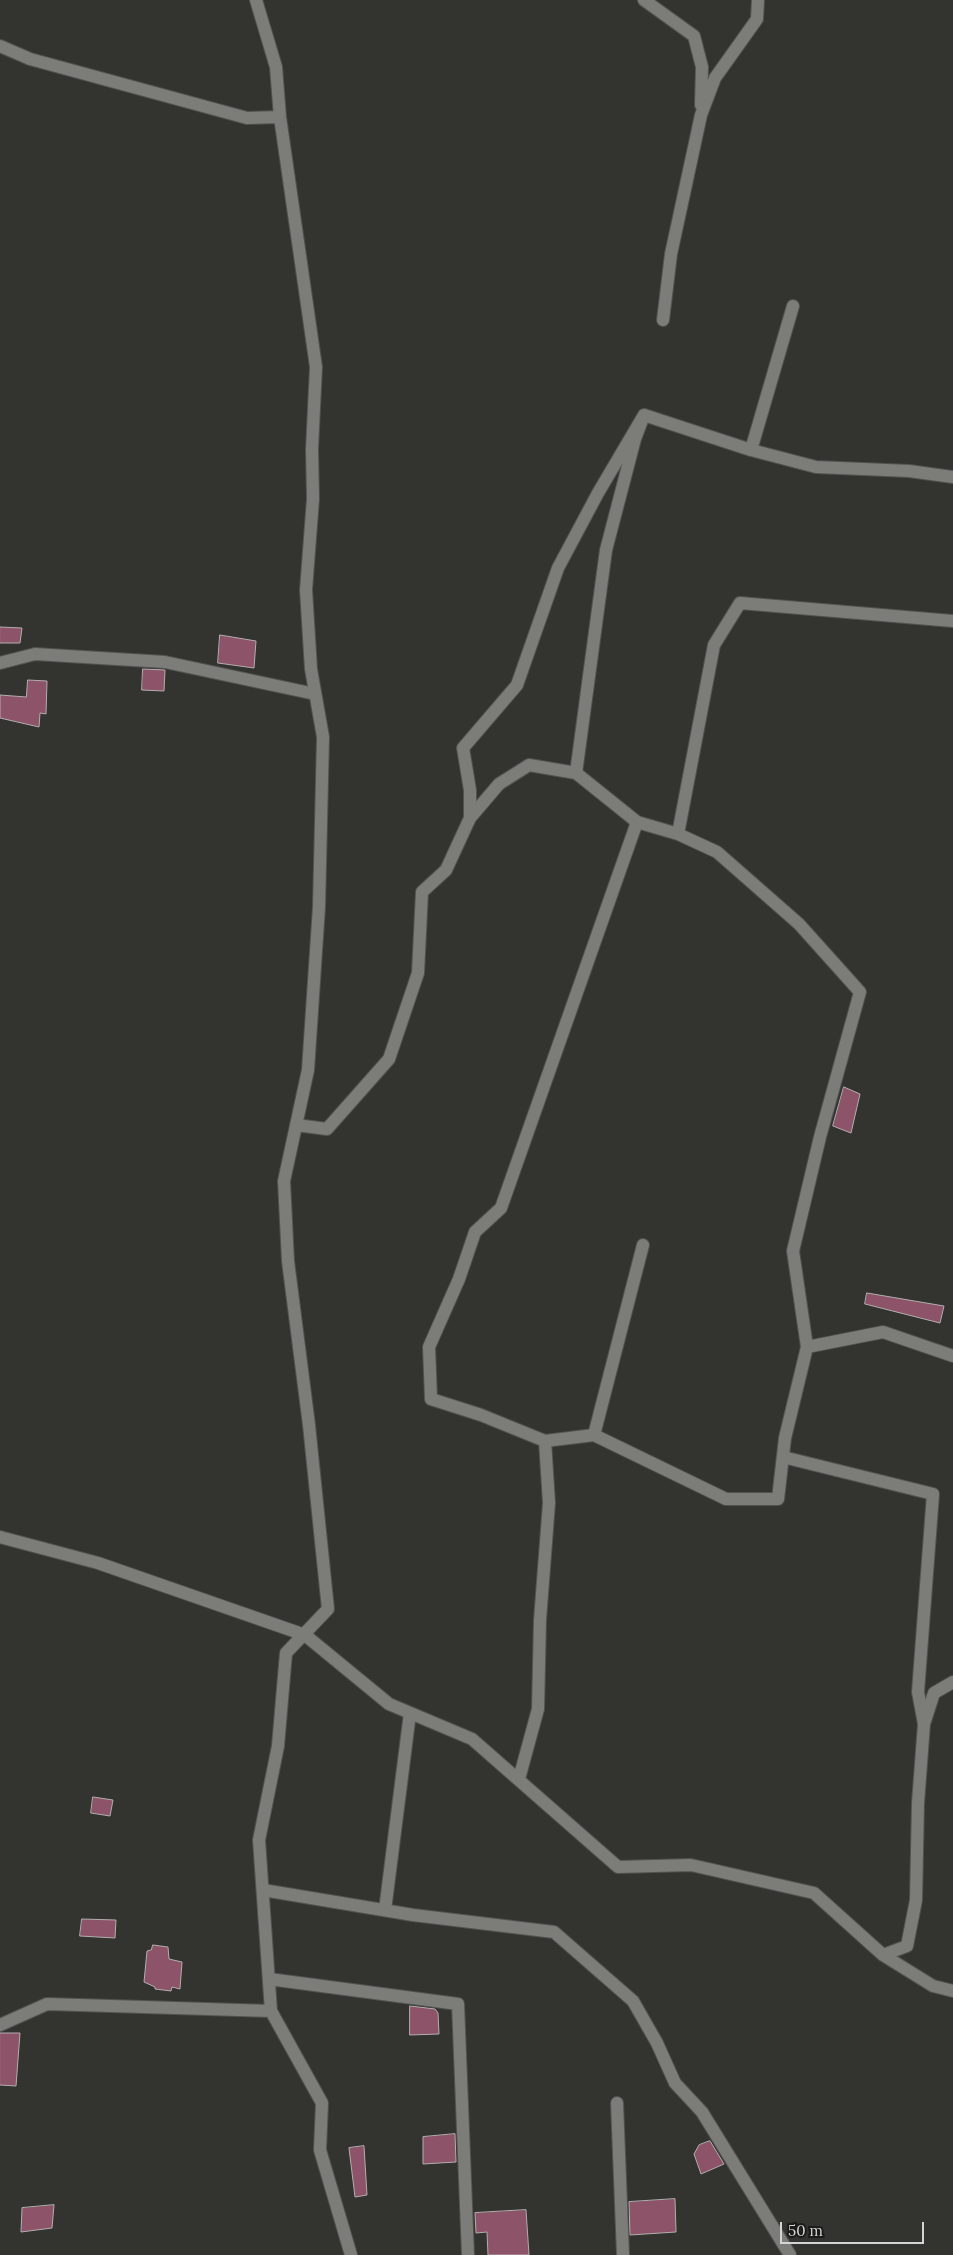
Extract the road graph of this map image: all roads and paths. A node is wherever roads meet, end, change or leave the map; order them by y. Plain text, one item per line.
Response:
1 (256, 0) edge
2 (644, 0) edge
3 (758, 0) edge
4 (0, 46) edge
5 (701, 114) junction
6 (280, 117) junction
7 (793, 306) dead end
8 (663, 320) dead end
9 (644, 415) junction
10 (751, 450) junction
11 (953, 476) edge
12 (953, 621) edge
13 (0, 663) edge
14 (315, 694) junction
15 (576, 773) junction
16 (470, 818) junction
17 (637, 822) junction
18 (678, 834) junction
19 (296, 1125) junction
20 (643, 1245) dead end
21 (807, 1347) junction
22 (953, 1356) edge
23 (594, 1435) junction
24 (544, 1441) junction
25 (783, 1457) junction
26 (0, 1537) edge
27 (305, 1634) junction
28 (953, 1682) edge
29 (410, 1713) junction
30 (924, 1724) junction
31 (519, 1779) junction
32 (263, 1890) junction
33 (385, 1910) junction
34 (883, 1955) junction
35 (269, 1979) junction
36 (953, 1991) edge
37 (271, 2010) junction
38 (0, 2025) edge
39 (617, 2103) dead end
40 (351, 2255) edge
41 (468, 2255) edge
42 (623, 2255) edge
43 (790, 2255) edge

1 - 6 street
2 - 5 street
3 - 5 street
4 - 6 street
5 - 8 street
6 - 14 street
7 - 10 street
9 - 10 street
9 - 15 street
9 - 16 street
10 - 11 street
12 - 18 street
13 - 14 street
14 - 19 street
15 - 16 street
15 - 17 street
16 - 19 street
17 - 18 street
17 - 24 street
18 - 21 street
19 - 27 street
20 - 23 street
21 - 22 street
21 - 25 street
23 - 24 street
23 - 25 street
24 - 31 street
25 - 30 street
26 - 27 street
27 - 29 street
27 - 32 street
28 - 30 street
29 - 31 street
29 - 33 street
30 - 34 street
31 - 34 street
32 - 33 street
32 - 35 street
33 - 43 street
34 - 36 street
35 - 37 street
35 - 41 street
37 - 38 street
37 - 40 street
39 - 42 street

